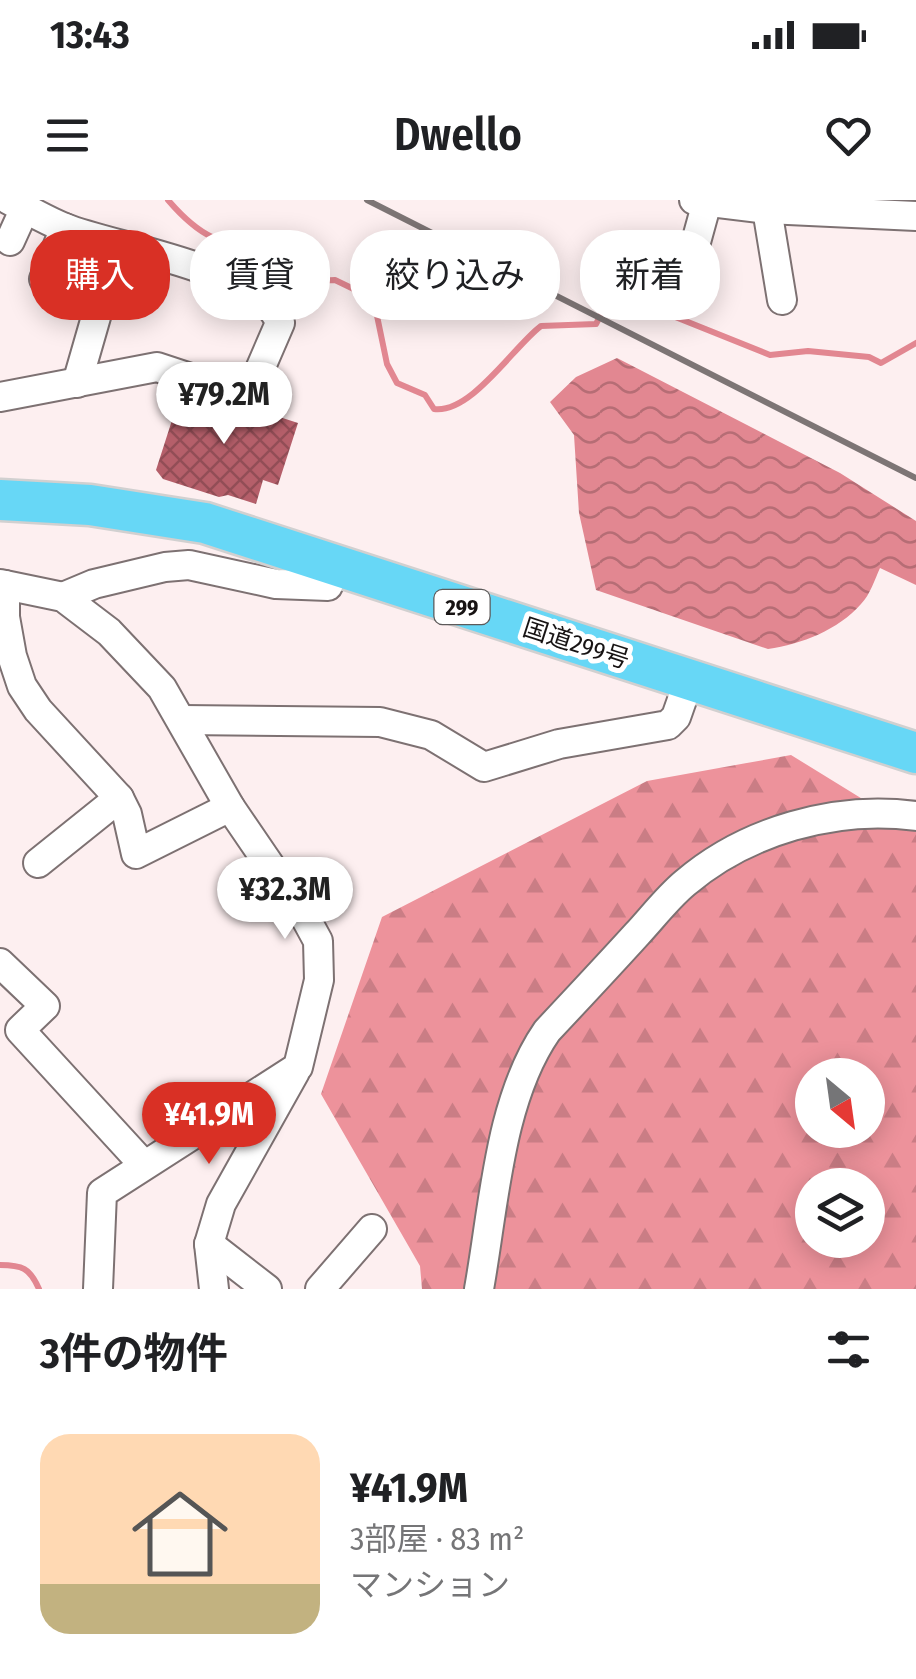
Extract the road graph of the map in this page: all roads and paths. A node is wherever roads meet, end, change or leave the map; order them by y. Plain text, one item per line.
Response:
1 (701, 201) edge
2 (17, 204) edge
3 (810, 205) edge
4 (767, 209) junction
5 (916, 216) edge
6 (64, 228) joint
7 (70, 230) edge
8 (695, 230) edge
9 (10, 241) dead end
10 (170, 259) edge
11 (782, 300) dead end
12 (95, 320) edge
13 (77, 384) junction
14 (0, 397) edge
15 (0, 500) edge
16 (336, 566) junction
17 (3, 584) edge
18 (63, 598) junction
19 (689, 680) junction
20 (182, 720) junction
21 (916, 753) edge
22 (119, 798) junction
23 (230, 807) junction
24 (916, 816) edge
25 (38, 863) dead end
26 (0, 963) edge
27 (298, 1067) junction
28 (143, 1164) junction
29 (372, 1229) dead end
30 (209, 1244) junction
31 (98, 1289) edge
32 (214, 1289) edge
33 (267, 1289) edge
34 (320, 1289) edge
35 (479, 1289) edge

1 - 4 street
1 - 8 street
2 - 6 street
2 - 9 street
3 - 4 street
3 - 5 street
4 - 11 street
6 - 7 street
10 - 13 street
12 - 13 street
13 - 14 street
15 - 16 highway, 国道299号 / 299
16 - 18 street
16 - 19 highway, 国道299号 / 299
17 - 18 street
17 - 22 street
18 - 20 street
19 - 20 street
19 - 21 highway, 国道299号 / 299
20 - 23 street
22 - 23 street
22 - 25 street
23 - 27 street
24 - 35 street
26 - 28 street
27 - 28 street
27 - 30 street
28 - 31 street
29 - 34 street
30 - 32 street
30 - 33 street

